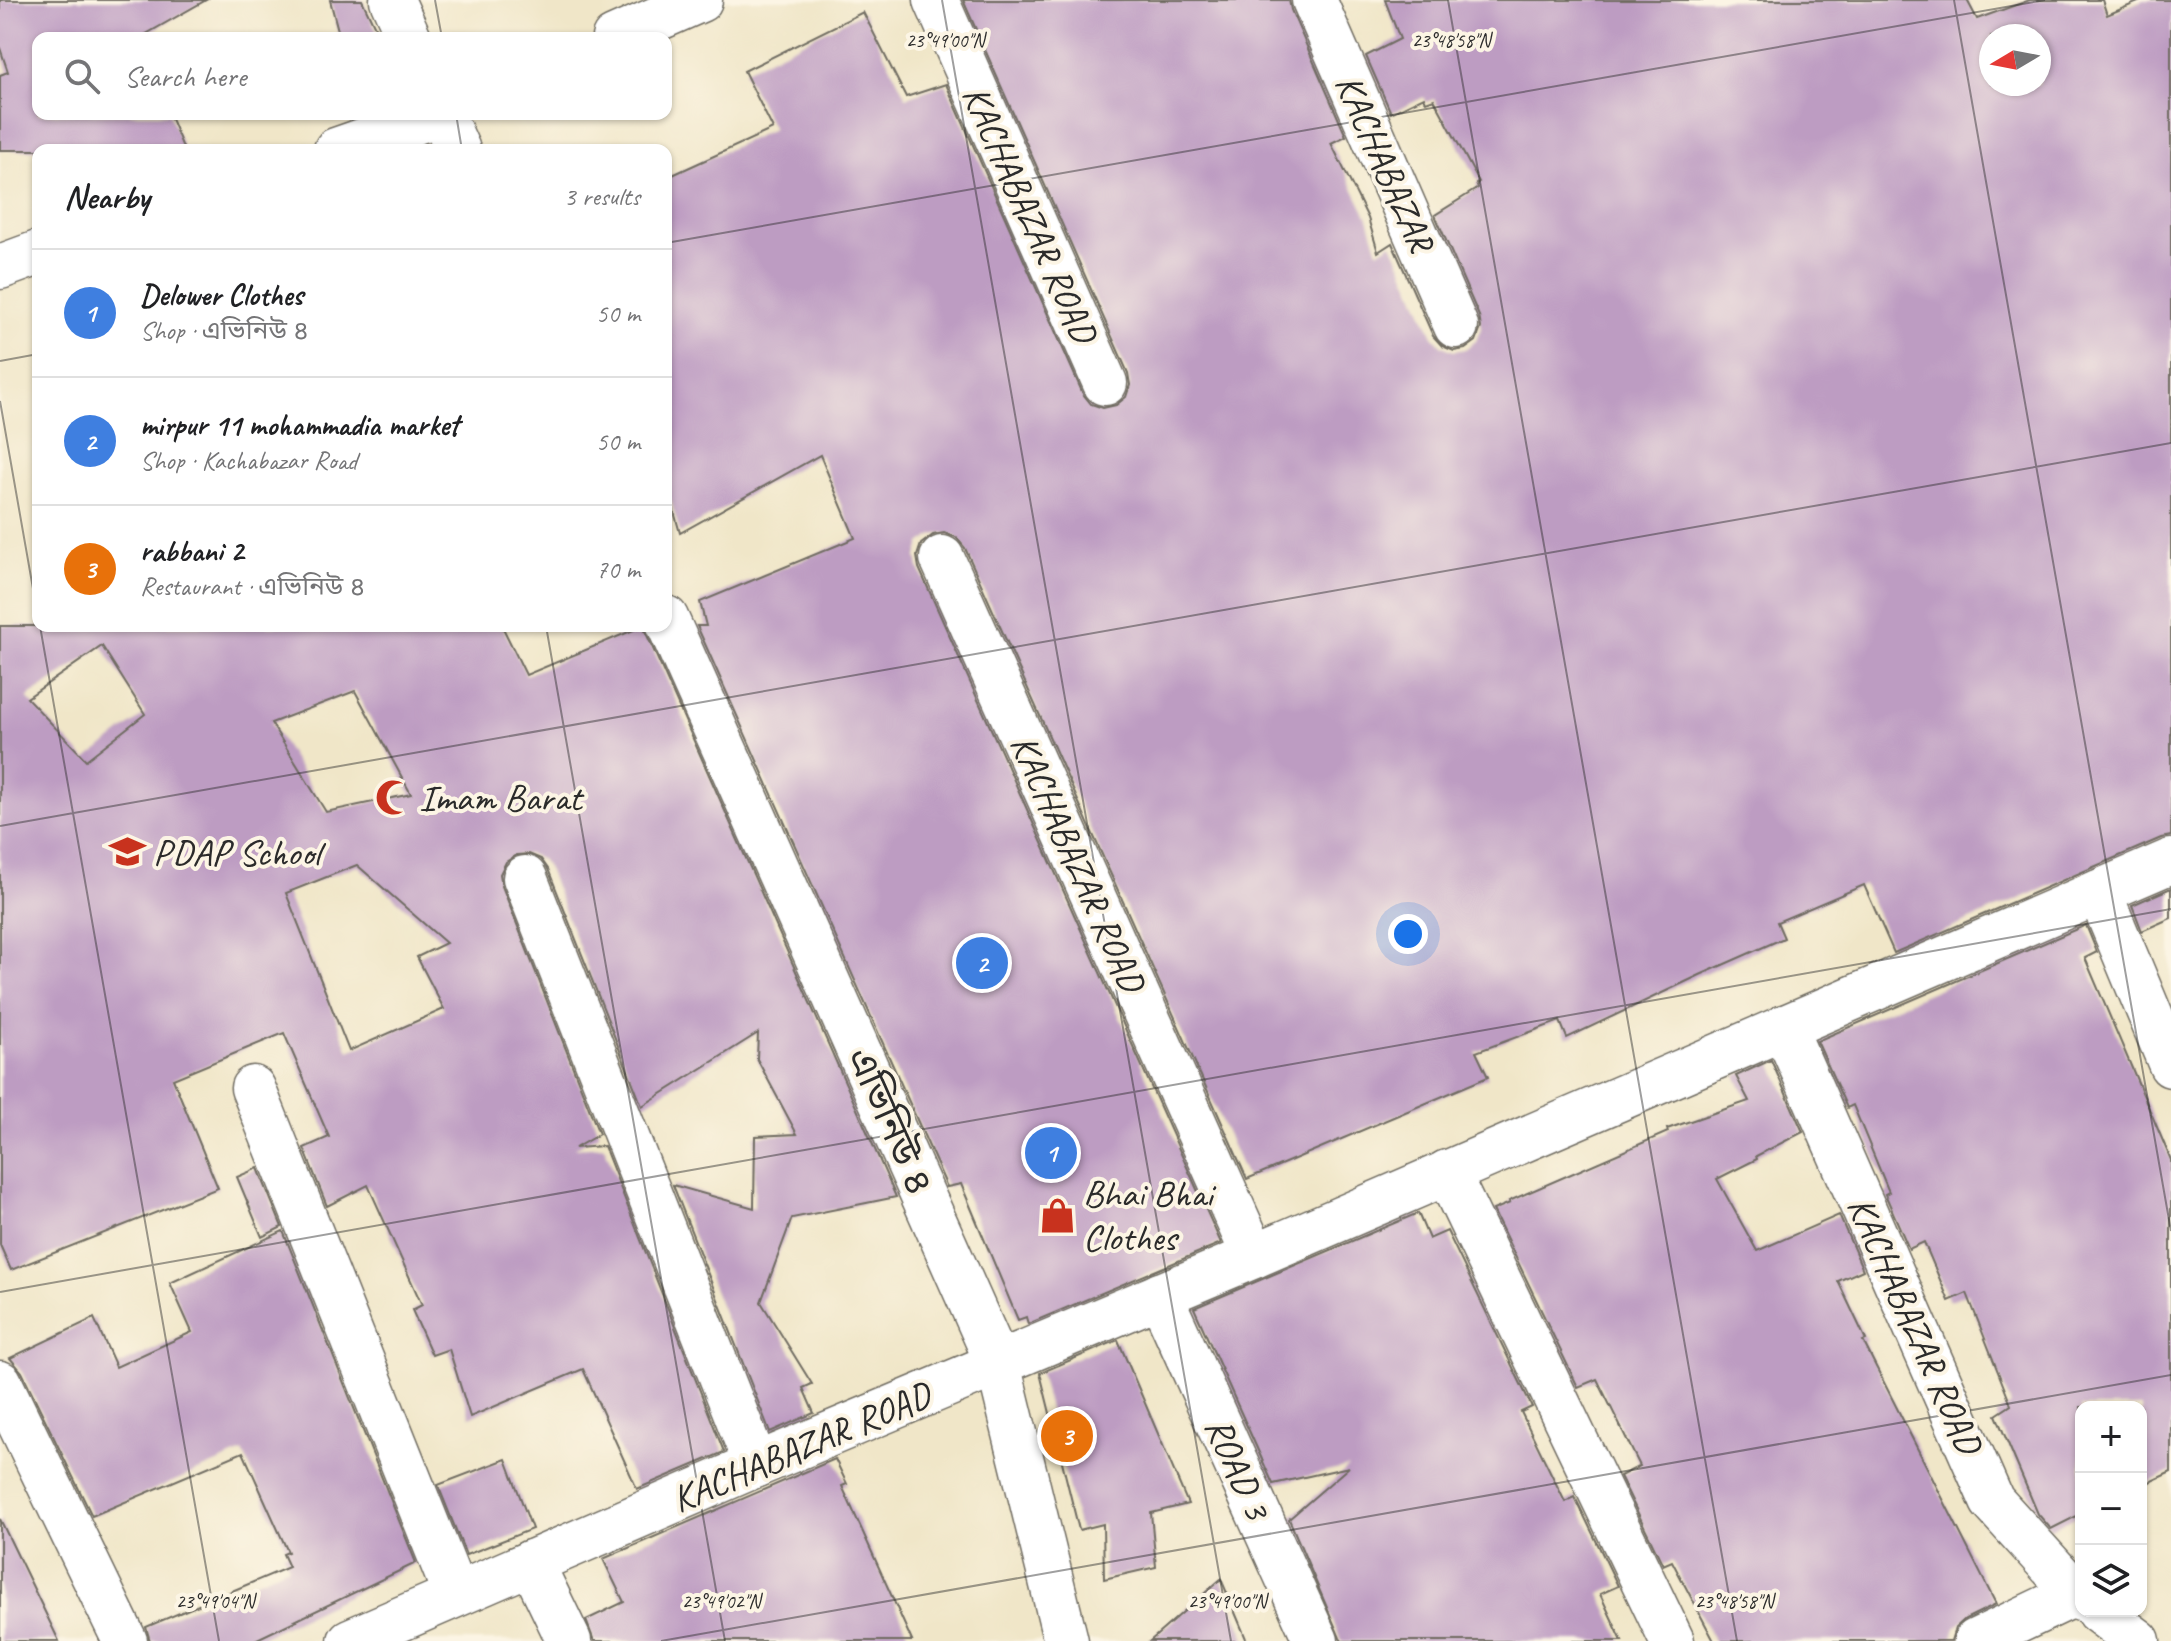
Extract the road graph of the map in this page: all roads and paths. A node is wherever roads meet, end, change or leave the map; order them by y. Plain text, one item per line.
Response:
1 (392, 0) edge
2 (936, 0) edge
3 (1314, 0) edge
4 (676, 5) edge
5 (406, 32) edge
6 (625, 32) edge
7 (424, 120) edge
8 (444, 120) edge
9 (354, 144) edge
10 (455, 144) edge
11 (32, 255) edge
12 (0, 267) edge
13 (1456, 326) dead end
14 (1105, 383) dead end
15 (942, 558) dead end
16 (672, 631) edge
17 (2171, 861) edge
18 (525, 878) dead end
19 (2099, 892) junction
20 (1784, 1027) junction
21 (2171, 1065) edge
22 (253, 1088) dead end
23 (1447, 1172) junction
24 (1254, 1256) junction
25 (1160, 1295) junction
26 (998, 1364) junction
27 (0, 1383) edge
28 (756, 1465) junction
29 (531, 1562) junction
30 (2075, 1590) edge
31 (455, 1594) junction
32 (2075, 1605) edge
33 (2106, 1617) edge
34 (125, 1641) edge
35 (350, 1641) edge
36 (569, 1641) edge
37 (1066, 1641) edge
38 (1316, 1641) edge
39 (1672, 1641) edge
40 (1976, 1641) edge
41 (2138, 1641) edge

1 - 5 street
2 - 14 street, KACHABAZAR ROAD
3 - 13 street, KACHABAZAR
4 - 6 street
7 - 9 street
8 - 10 street
11 - 12 street
15 - 24 street, KACHABAZAR ROAD
16 - 26 street, এভিনিউ ৪
17 - 19 street, KACHABAZAR ROAD
18 - 28 street
19 - 20 street, KACHABAZAR ROAD
19 - 21 street
20 - 23 street, KACHABAZAR ROAD
20 - 30 street, KACHABAZAR ROAD
22 - 31 street
23 - 24 street, KACHABAZAR ROAD
23 - 39 street
24 - 25 street, KACHABAZAR ROAD
25 - 26 street, KACHABAZAR ROAD
25 - 38 street, ROAD 3
26 - 28 street, KACHABAZAR ROAD
26 - 37 street, এভিনিউ ৪
27 - 34 street
28 - 29 street, KACHABAZAR ROAD
29 - 31 street, KACHABAZAR ROAD
29 - 36 street
31 - 35 street, KACHABAZAR ROAD
32 - 40 street
33 - 41 street, KACHABAZAR ROAD

